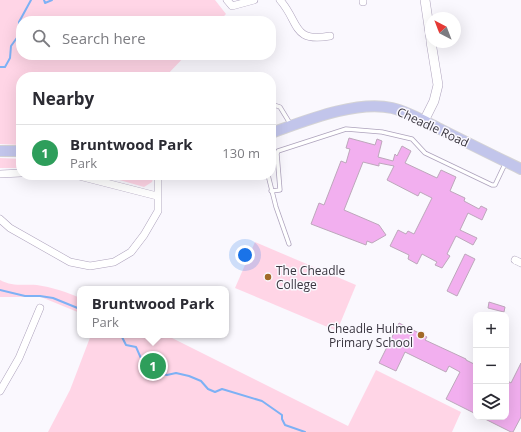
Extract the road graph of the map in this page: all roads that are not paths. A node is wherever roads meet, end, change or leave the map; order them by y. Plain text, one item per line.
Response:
1 (227, 0) edge
2 (254, 0) edge
3 (280, 0) edge
4 (424, 0) edge
5 (426, 12) edge
6 (330, 36) dead end
7 (432, 48) edge
8 (276, 106) edge
9 (424, 121) junction
10 (292, 126) junction
11 (276, 131) edge
12 (0, 150) edge
13 (16, 151) edge
14 (506, 162) junction
15 (521, 169) edge
16 (16, 173) edge
17 (0, 174) edge
18 (95, 180) edge
19 (158, 180) edge
20 (269, 180) edge
21 (271, 191) junction
22 (157, 196) junction
23 (0, 219) edge
24 (289, 244) dead end
25 (40, 308) dead end
26 (0, 391) edge

1 - 2 street
3 - 6 street
4 - 5 street
7 - 9 street
8 - 10 lane
9 - 10 main road, Cheadle Road
9 - 14 main road, Cheadle Road
10 - 11 main road, Cheadle Road
12 - 13 main road
14 - 15 main road, Cheadle Road
14 - 21 lane
16 - 17 street
18 - 22 street
19 - 22 street
20 - 21 lane
21 - 24 lane
22 - 23 street
25 - 26 street

